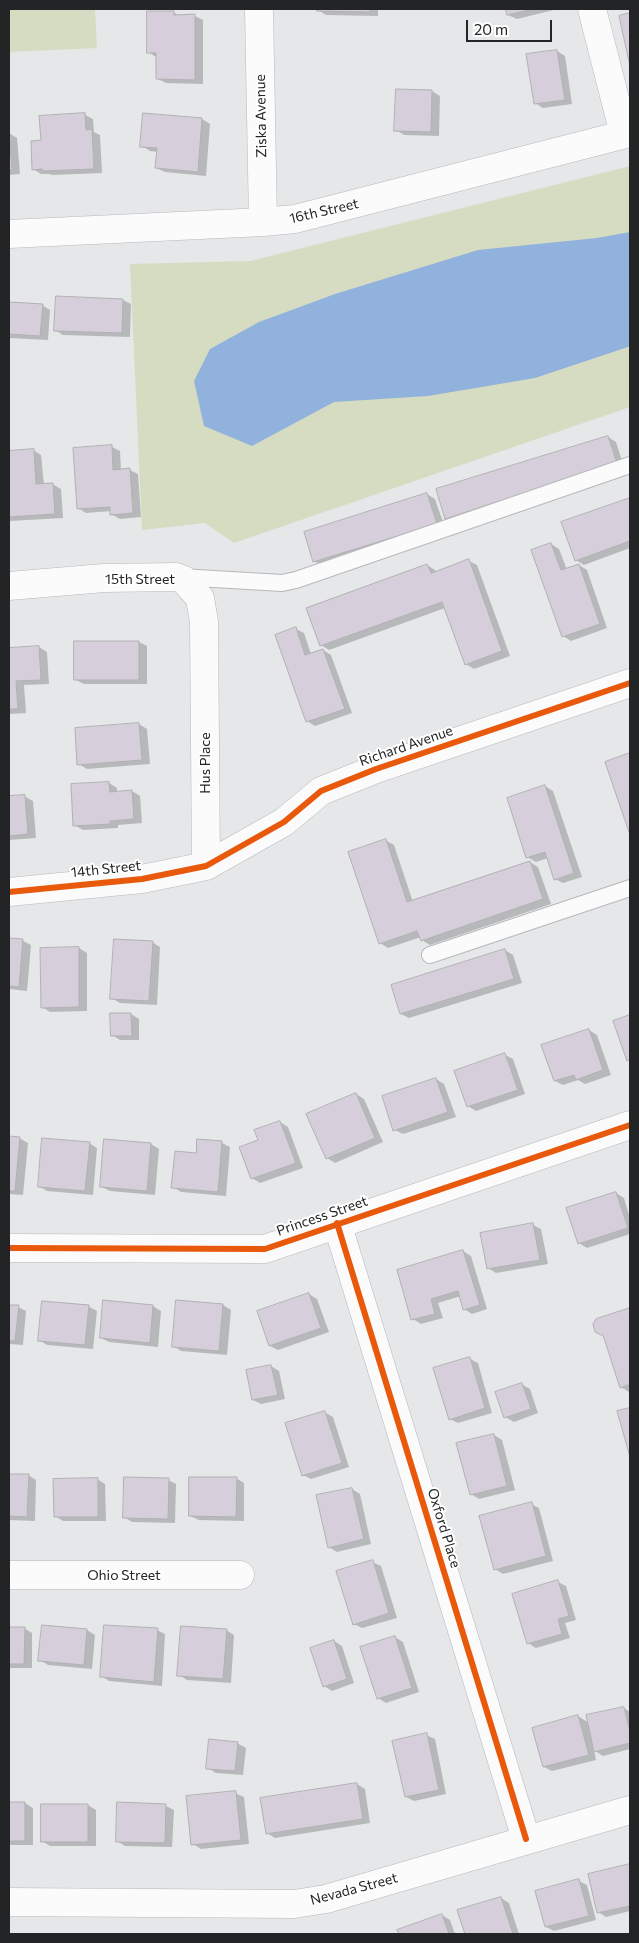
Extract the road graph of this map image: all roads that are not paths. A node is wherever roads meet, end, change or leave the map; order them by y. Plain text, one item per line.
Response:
1 (259, 9) edge
2 (592, 9) edge
3 (627, 133) edge
4 (263, 222) junction
5 (9, 234) edge
6 (630, 465) edge
7 (176, 577) junction
8 (9, 586) edge
9 (204, 660) joint
10 (630, 683) edge
11 (206, 866) junction
12 (630, 888) edge
13 (9, 892) edge
14 (430, 955) dead end
15 (630, 1125) edge
16 (337, 1223) junction
17 (9, 1248) edge
18 (9, 1575) edge
19 (240, 1575) dead end
20 (630, 1810) edge
21 (526, 1839) junction
22 (9, 1902) edge

1 - 4 street, Ziska Avenue
2 - 3 street
3 - 4 street, 16th Street
4 - 5 street, 16th Street
6 - 7 lane
7 - 8 street, 15th Street
7 - 9 street, 15th Street
9 - 11 street, Hus Place
10 - 11 street, Richard Avenue
11 - 13 street, 14th Street
12 - 14 lane
15 - 16 street, Princess Street
16 - 17 street, Princess Street
16 - 21 street, Oxford Place
18 - 19 street, Ohio Street
20 - 21 street, Nevada Street
21 - 22 street, Nevada Street

